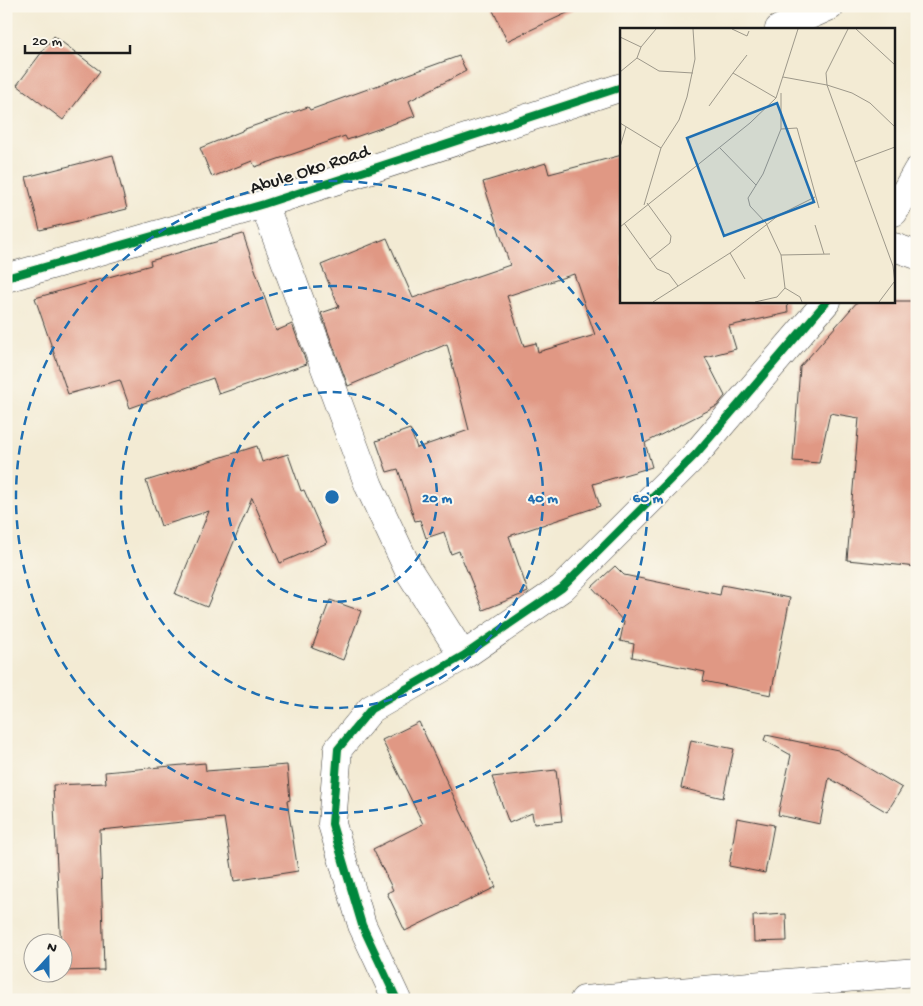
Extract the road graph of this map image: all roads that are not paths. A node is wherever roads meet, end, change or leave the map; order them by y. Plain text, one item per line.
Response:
1 (830, 6) edge
2 (781, 28) edge
3 (620, 88) edge
4 (917, 171) edge
5 (264, 204) junction
6 (896, 208) edge
7 (896, 248) edge
8 (917, 255) edge
9 (6, 278) edge
10 (826, 302) edge
11 (463, 656) junction
12 (917, 972) edge
13 (398, 1000) edge
14 (584, 1000) edge

1 - 2 street
3 - 5 street, Abule Oko Road
4 - 6 street
5 - 9 street, Abule Oko Road
5 - 11 street
7 - 8 street
10 - 11 street
11 - 13 street
12 - 14 street

